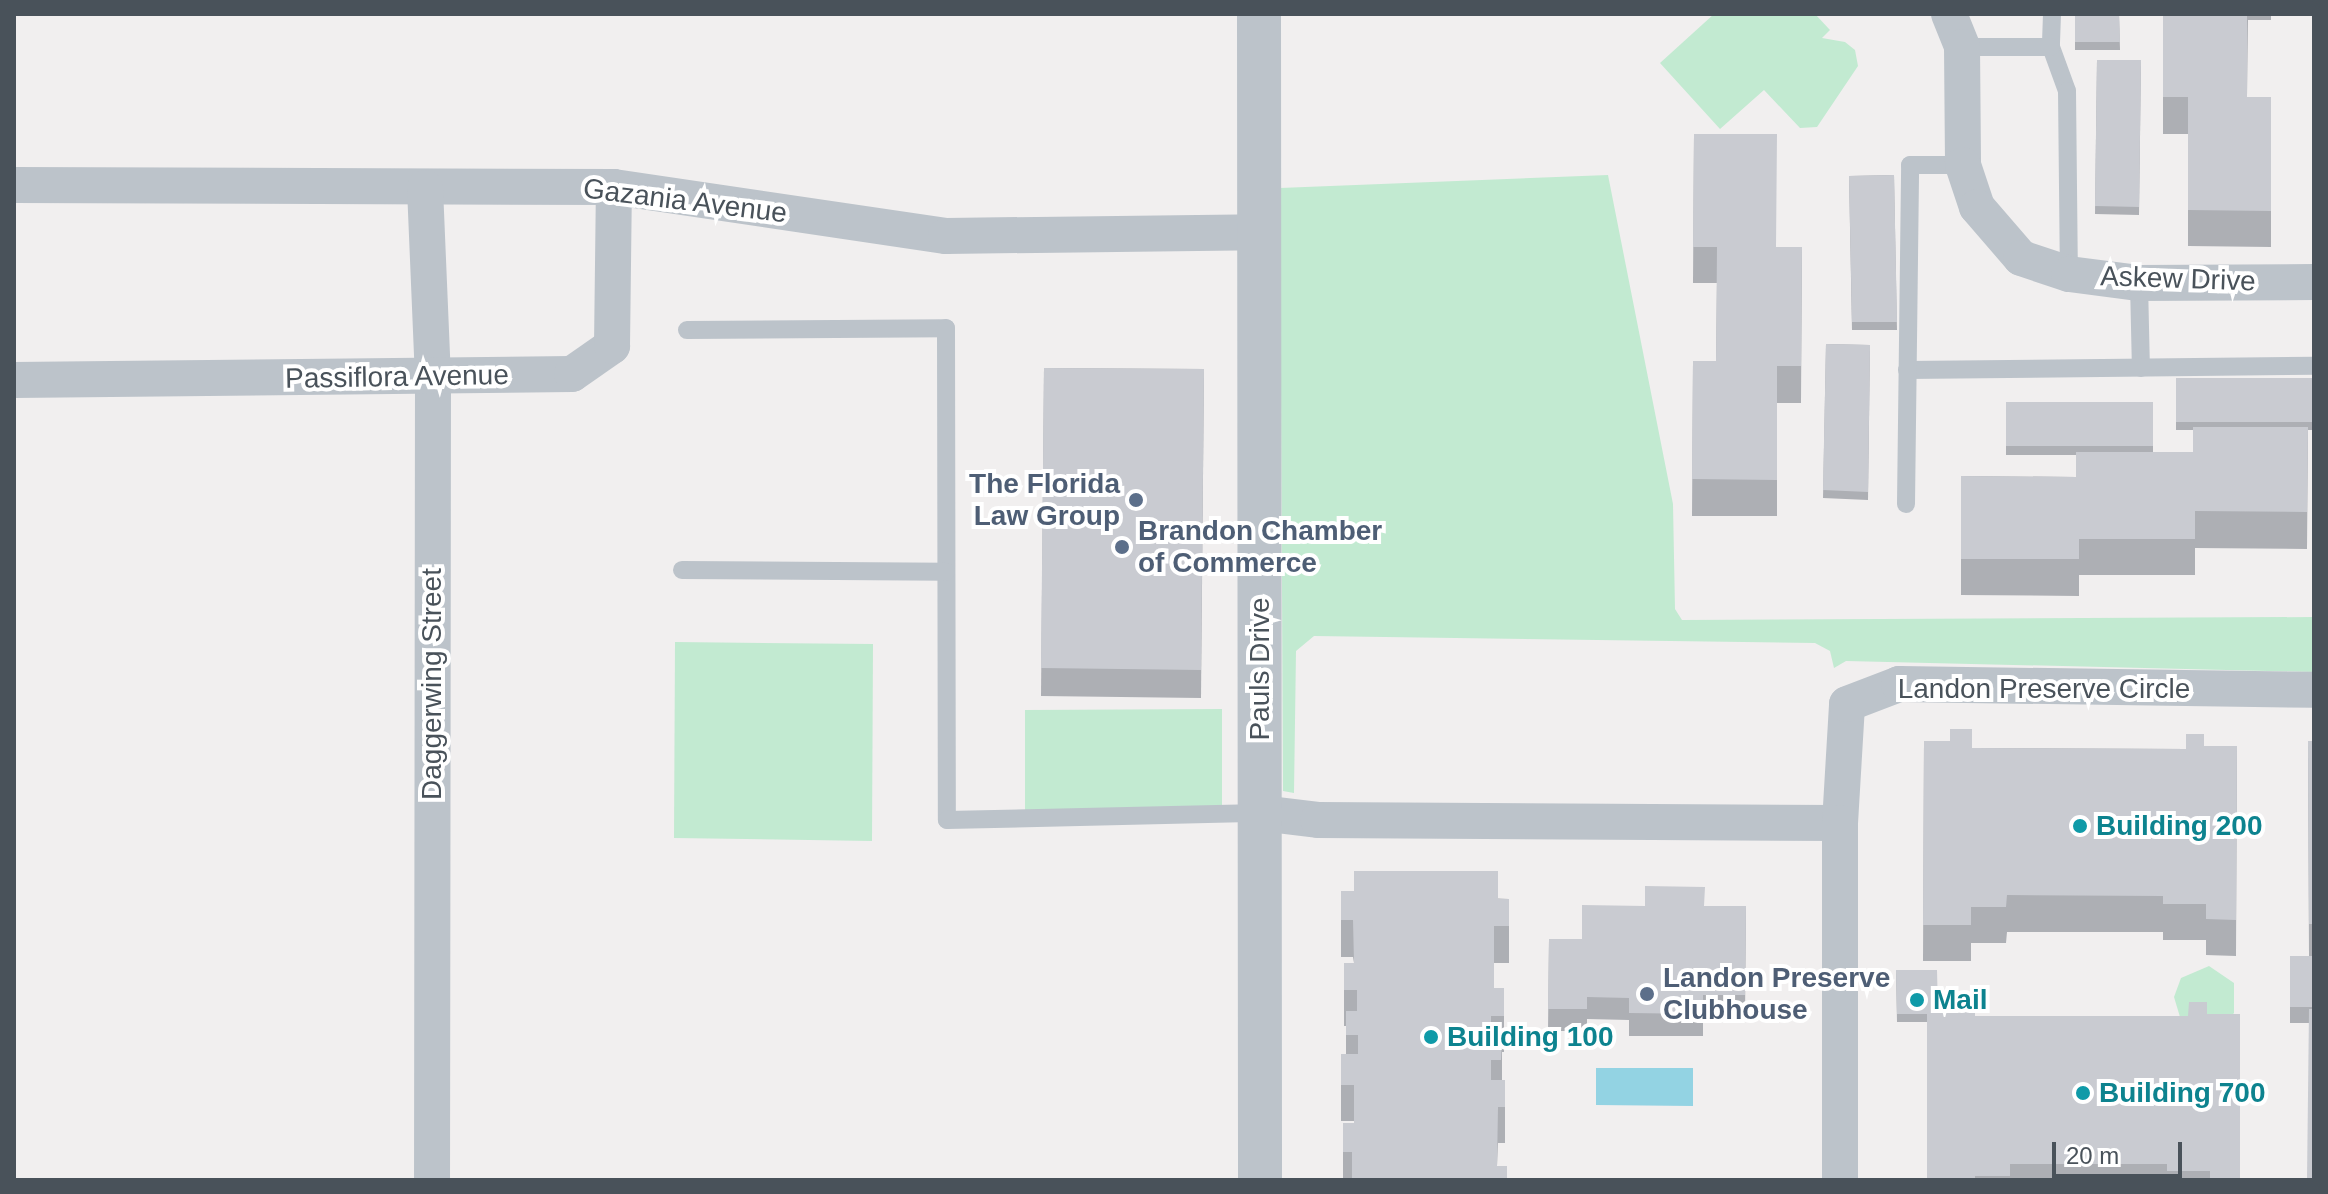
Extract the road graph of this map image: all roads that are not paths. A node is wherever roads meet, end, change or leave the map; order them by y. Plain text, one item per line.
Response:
1 (1259, 14) edge
2 (1949, 14) edge
3 (2052, 14) edge
4 (1962, 47) junction
5 (2051, 47) junction
6 (1963, 165) junction
7 (14, 185) edge
8 (614, 187) junction
9 (425, 188) junction
10 (1258, 232) junction
11 (2069, 274) junction
12 (2314, 282) edge
13 (2139, 283) junction
14 (687, 330) dead end
15 (2314, 366) edge
16 (2141, 368) junction
17 (1907, 370) junction
18 (433, 378) junction
19 (14, 380) edge
20 (1906, 504) dead end
21 (682, 570) dead end
22 (946, 572) junction
23 (2314, 690) edge
24 (1261, 813) junction
25 (1840, 823) junction
26 (432, 1180) edge
27 (1260, 1180) edge
28 (1840, 1180) edge

1 - 10 street, Pauls Drive
2 - 4 street, Askew Drive
3 - 5 lane
4 - 5 lane
4 - 6 street, Askew Drive
5 - 11 lane
6 - 11 street, Askew Drive
6 - 17 lane
7 - 9 street, Gazania Avenue
8 - 9 street, Gazania Avenue
8 - 10 street, Gazania Avenue
8 - 18 street, Passiflora Avenue
9 - 18 street, Daggerwing Street
10 - 24 street, Pauls Drive
11 - 13 street, Askew Drive
12 - 13 street, Askew Drive
13 - 16 lane
14 - 22 lane
15 - 16 lane
16 - 17 lane
17 - 20 lane
18 - 19 street, Passiflora Avenue
18 - 26 street, Daggerwing Street
21 - 22 lane
22 - 24 lane
23 - 25 street, Landon Preserve Circle
24 - 25 street
24 - 27 street, Pauls Drive
25 - 28 street, Landon Preserve Circle

